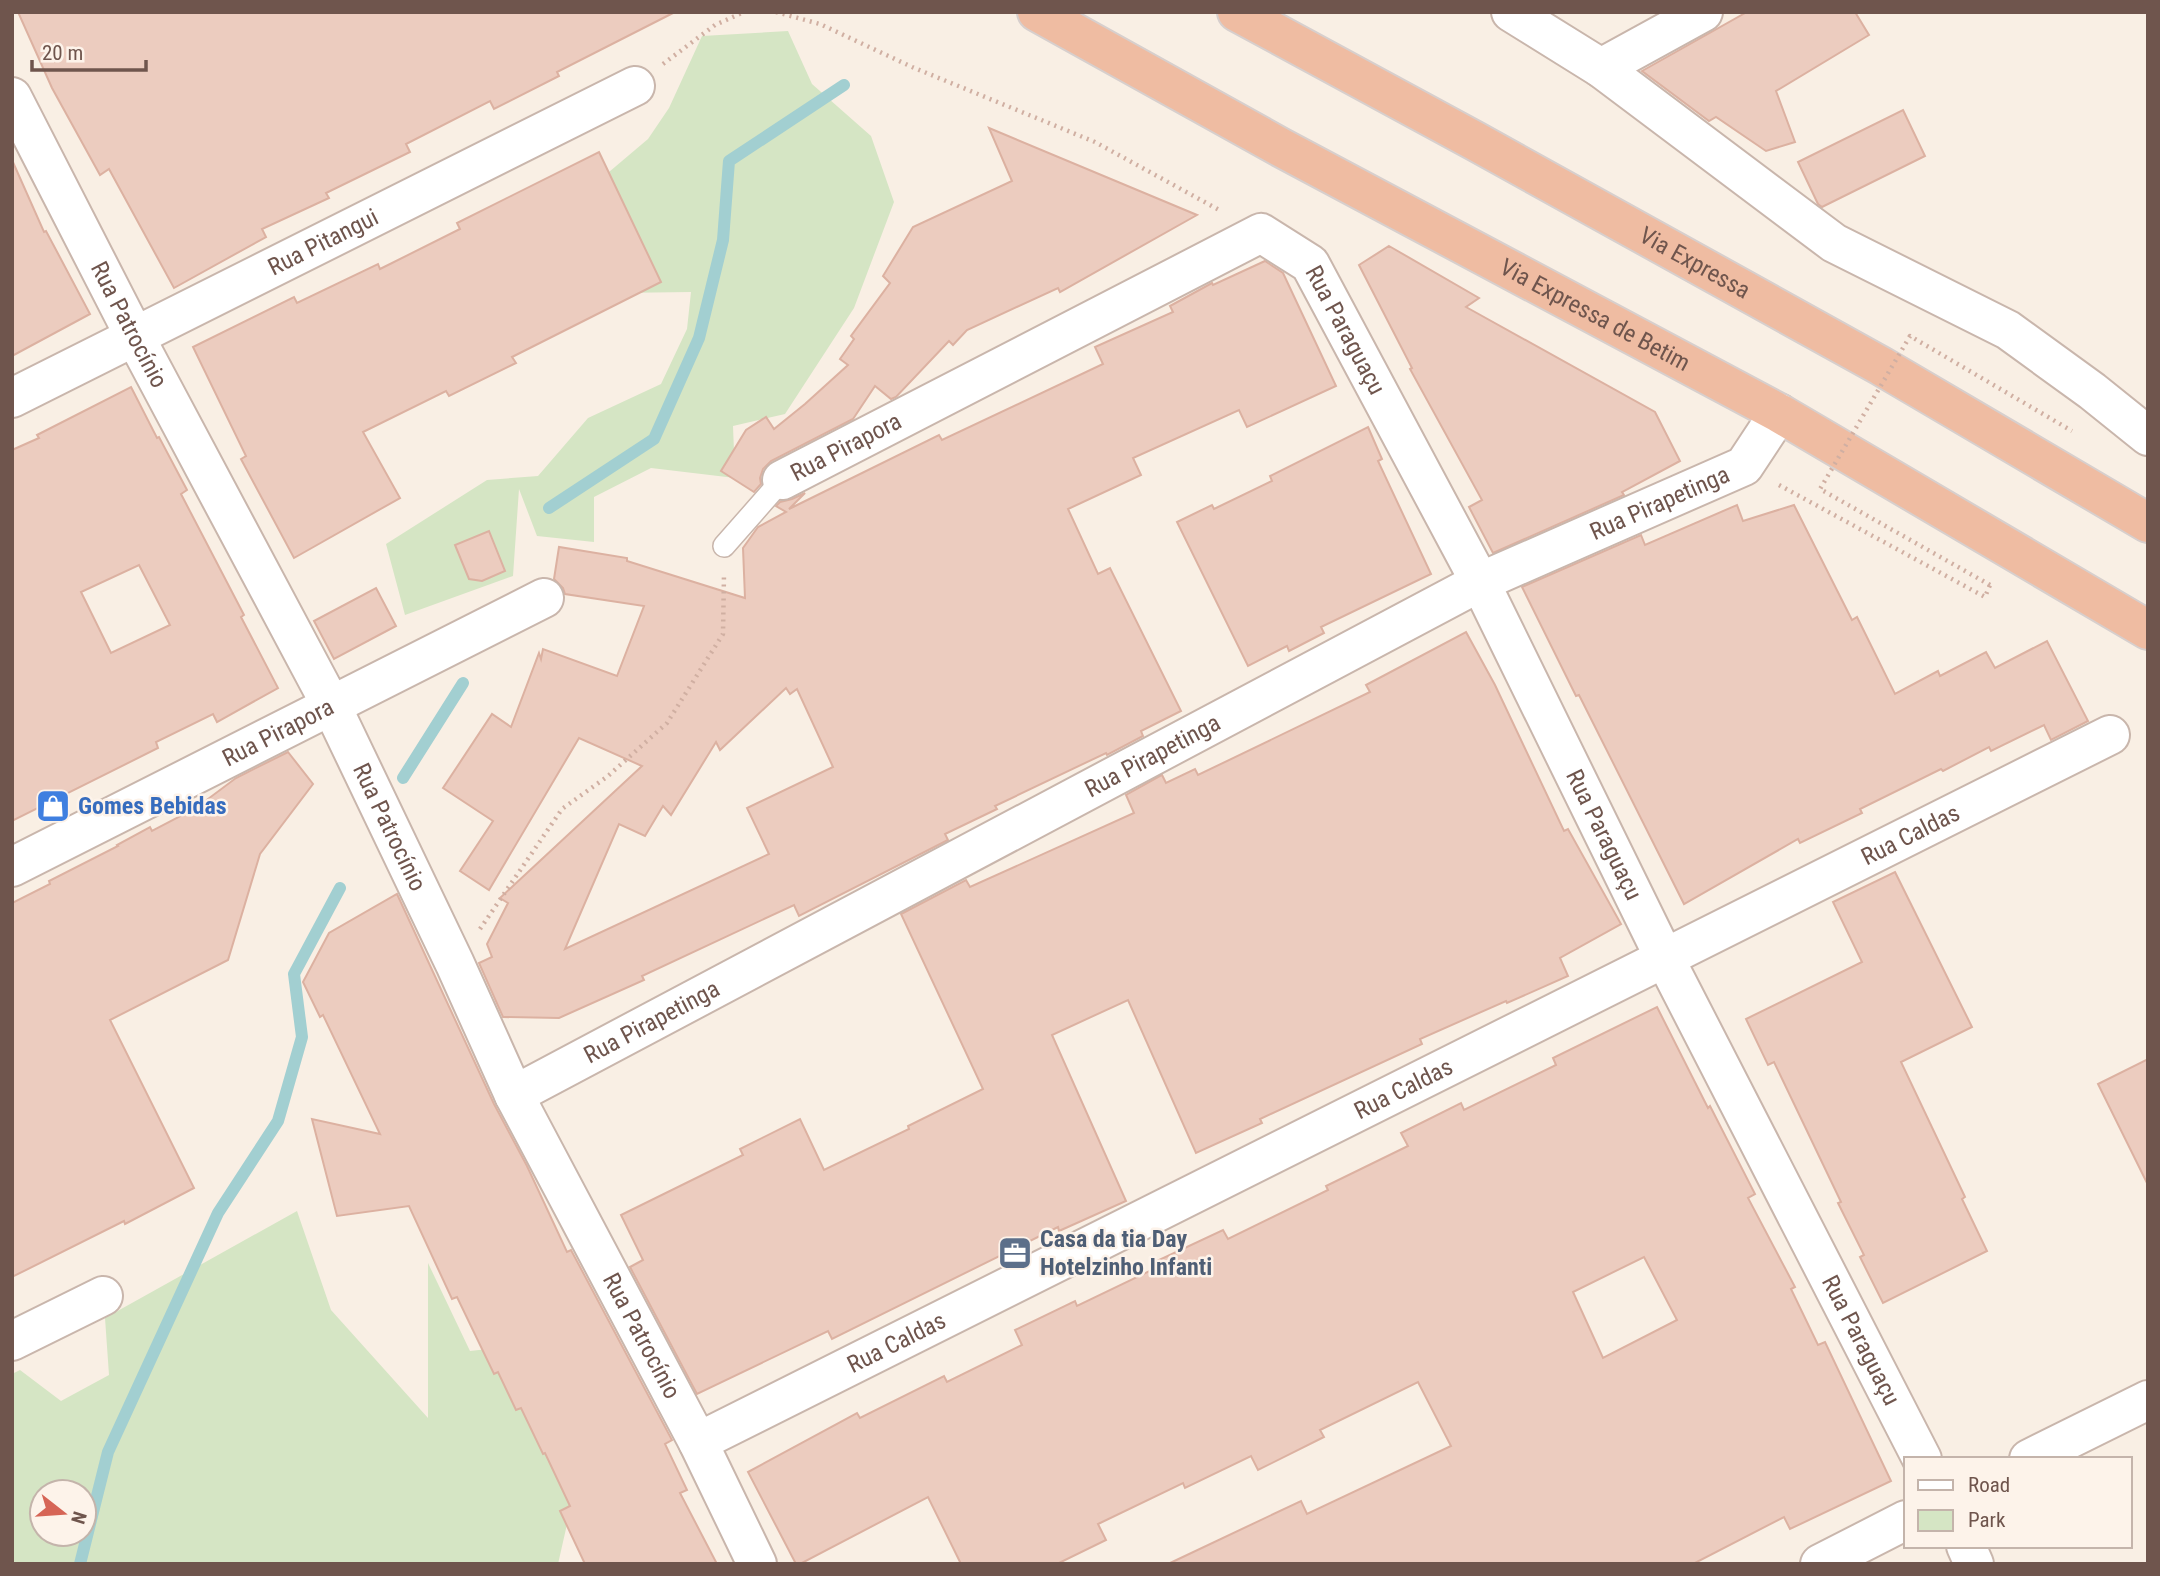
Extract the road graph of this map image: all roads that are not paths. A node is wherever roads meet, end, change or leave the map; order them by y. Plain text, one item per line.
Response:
1 (1037, 12) edge
2 (1237, 12) edge
3 (1511, 12) edge
4 (1703, 12) edge
5 (1601, 68) junction
6 (635, 86) road end
7 (12, 97) edge
8 (1261, 233) joint
9 (135, 337) junction
10 (12, 398) edge
11 (1779, 413) junction
12 (2148, 436) edge
13 (782, 480) joint
14 (2148, 523) edge
15 (724, 545) road end
16 (1480, 582) junction
17 (544, 597) dead end
18 (2148, 630) edge
19 (331, 705) junction
20 (2110, 735) dead end
21 (12, 867) edge
22 (1664, 957) junction
23 (514, 1095) junction
24 (103, 1296) dead end
25 (12, 1341) edge
26 (2148, 1400) edge
27 (698, 1442) junction
28 (1921, 1457) edge
29 (2033, 1457) edge
30 (1904, 1521) edge
31 (1967, 1548) edge
32 (757, 1564) edge
33 (1819, 1564) edge
34 (1974, 1564) edge

1 - 11 highway, Via Expressa de Betim
2 - 14 highway, Via Expressa
3 - 5 street
4 - 5 street
5 - 12 street
6 - 9 street, Rua Pitangui
7 - 9 street, Rua Patrocínio
8 - 13 street, Rua Pirapora
8 - 16 street, Rua Paraguaçu
9 - 10 street, Rua Pitangui
9 - 19 street, Rua Patrocínio
11 - 16 street, Rua Pirapetinga
11 - 18 highway, Via Expressa de Betim
13 - 15 lane, Rua Pirapora
16 - 22 street, Rua Paraguaçu
16 - 23 street, Rua Pirapetinga
17 - 19 street, Rua Pirapora
19 - 21 street, Rua Pirapora
19 - 23 street, Rua Patrocínio
20 - 22 street, Rua Caldas
22 - 27 street, Rua Caldas
22 - 28 street, Rua Paraguaçu
23 - 27 street, Rua Patrocínio
24 - 25 street
26 - 29 street
27 - 32 street, Rua Patrocínio
30 - 33 street
31 - 34 street

